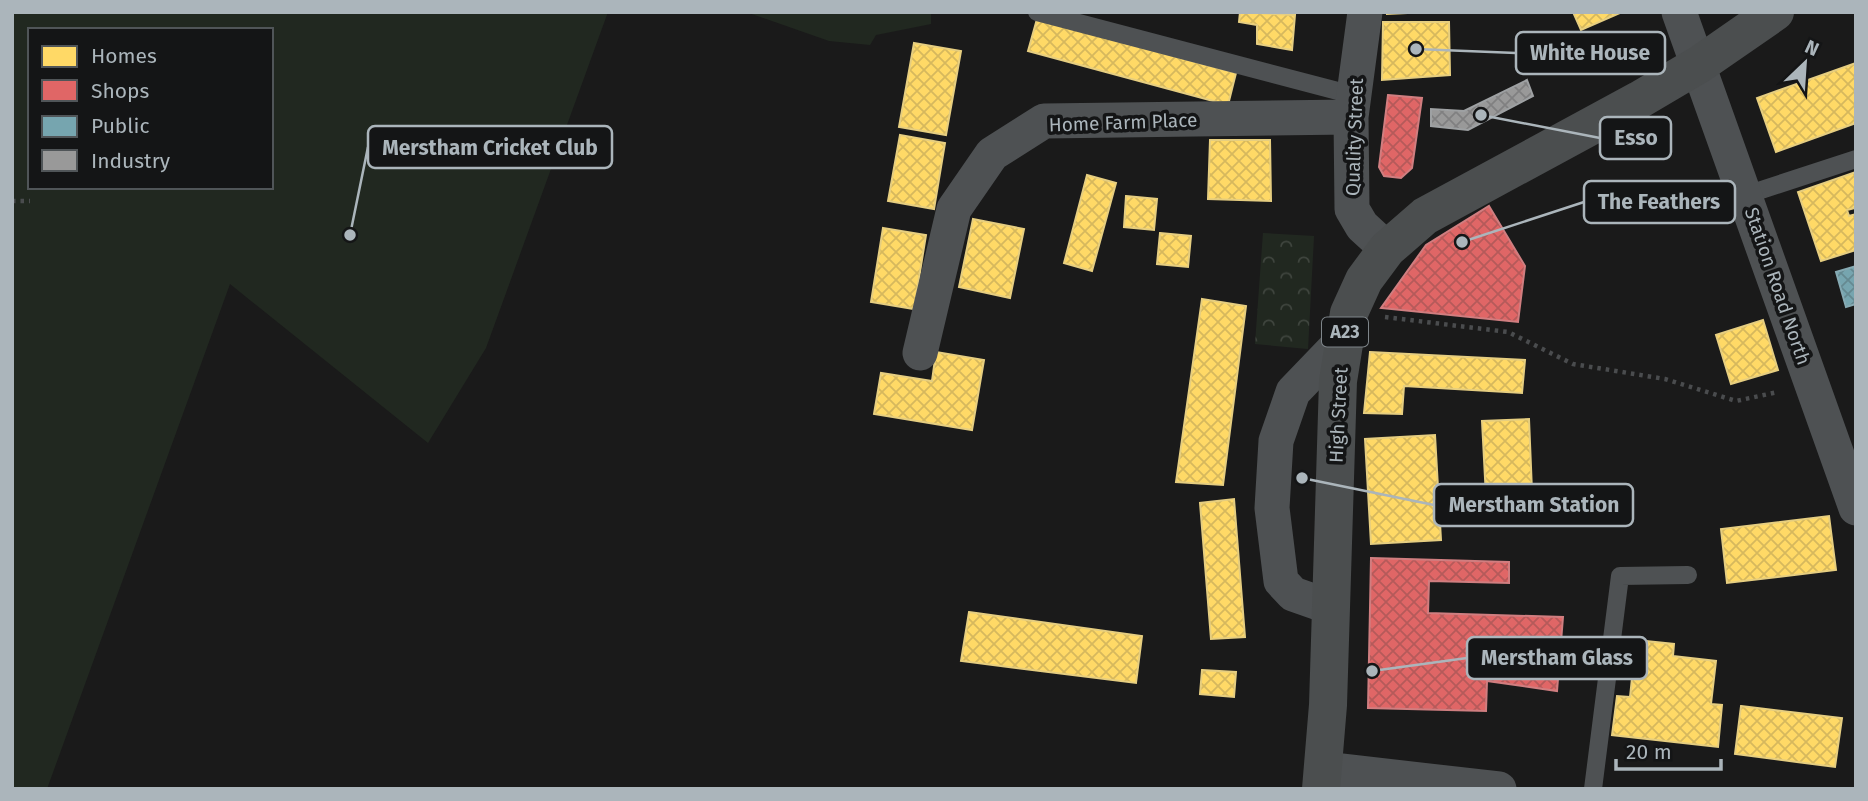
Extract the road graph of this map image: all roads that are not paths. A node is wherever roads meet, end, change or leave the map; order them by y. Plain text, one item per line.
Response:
1 (1037, 12) edge
2 (1365, 12) edge
3 (1679, 12) edge
4 (1774, 12) edge
5 (1700, 64) junction
6 (1352, 106) junction
7 (1856, 159) edge
8 (1746, 195) junction
9 (1387, 249) junction
10 (1346, 327) junction
11 (920, 353) dead end
12 (1849, 468) edge
13 (1856, 508) edge
14 (1688, 575) dead end
15 (1330, 607) junction
16 (1323, 779) edge
17 (1499, 789) edge
18 (1593, 789) edge

1 - 6 lane
2 - 6 street, Quality Street
3 - 5 street, Station Road North
4 - 5 main road, A23
5 - 8 street, Station Road North
5 - 9 main road, High Street / A23
6 - 9 street, Quality Street
6 - 11 street, Home Farm Place
7 - 8 lane
8 - 12 street, Station Road North
9 - 10 main road, High Street / A23
10 - 15 main road, High Street / A23
10 - 15 street
12 - 13 street, Station Road North
14 - 18 lane
15 - 16 main road, High Street / A23
16 - 17 street

